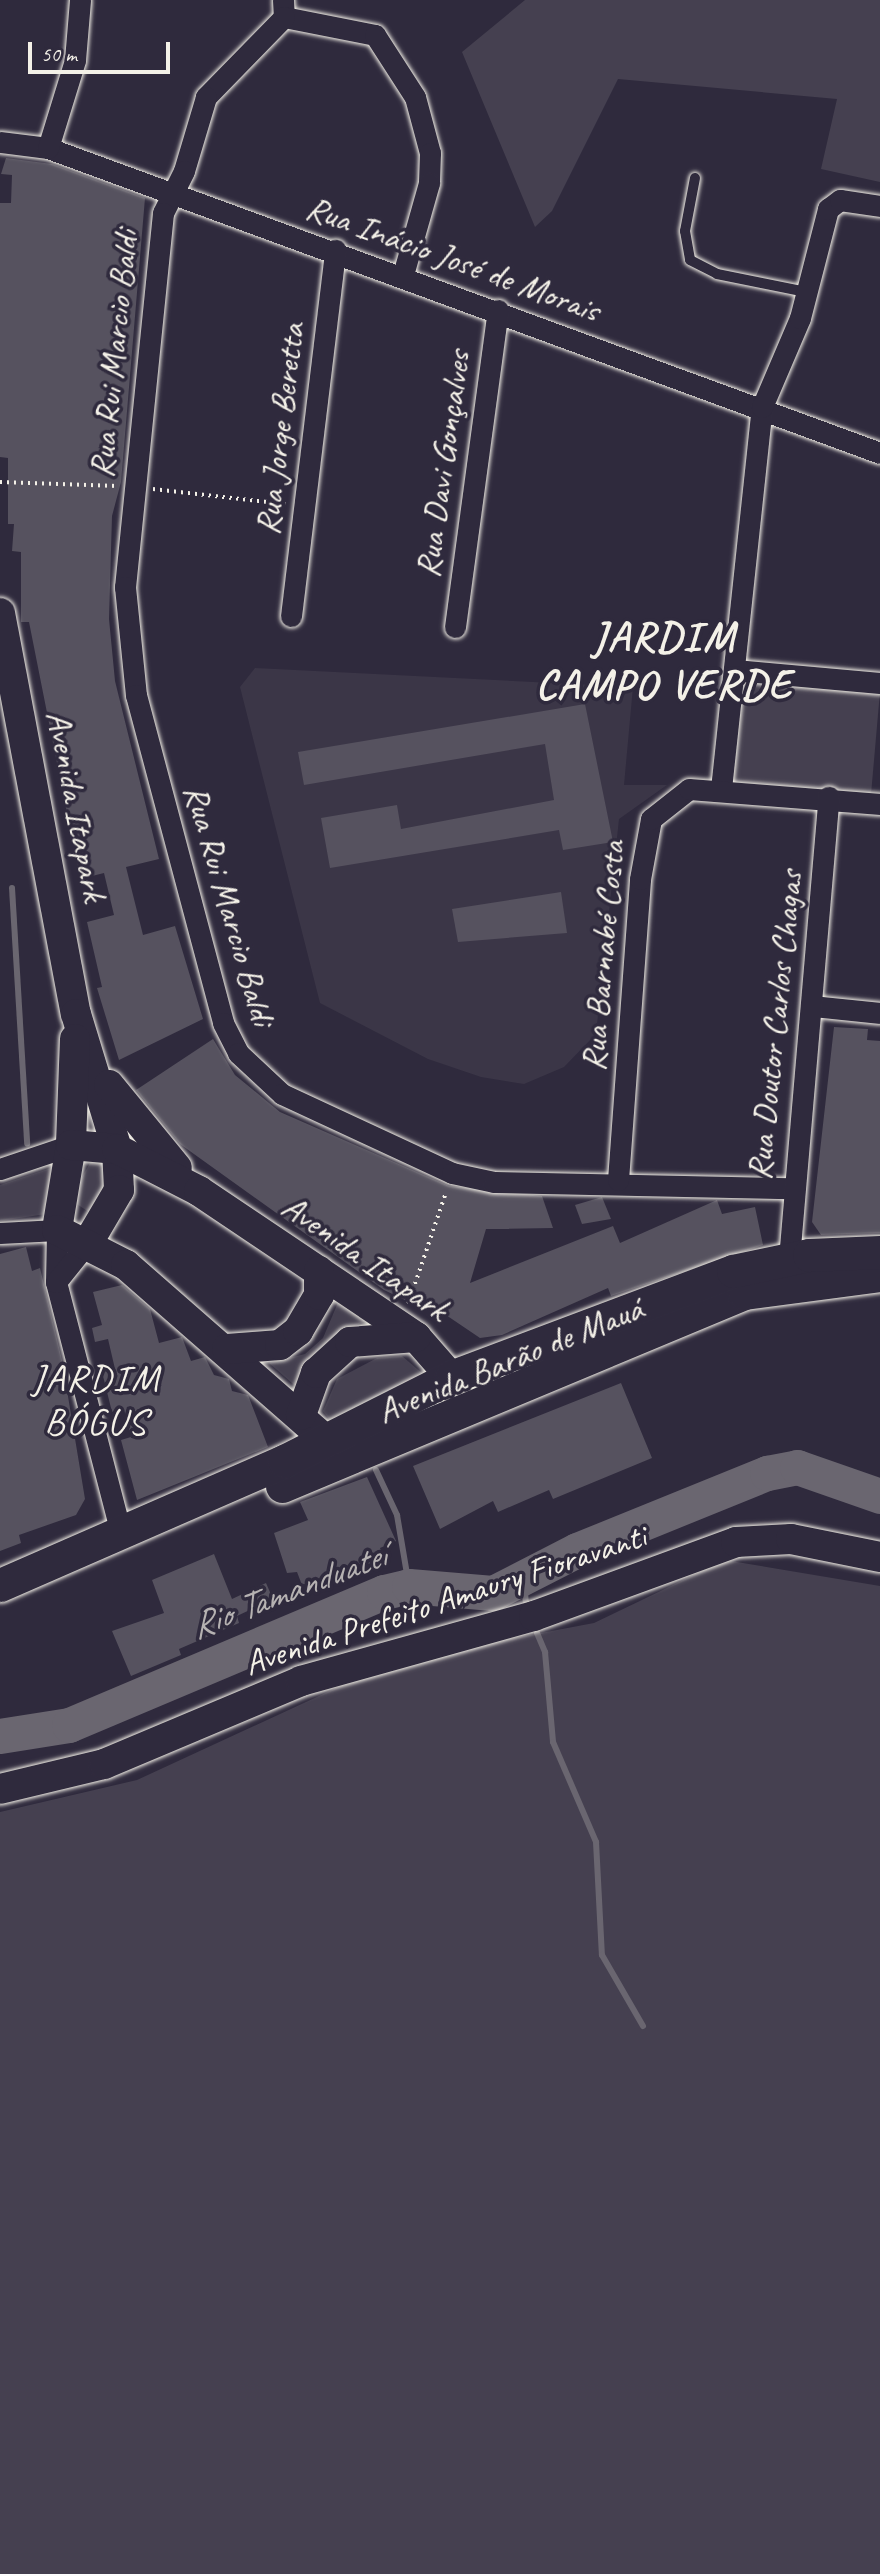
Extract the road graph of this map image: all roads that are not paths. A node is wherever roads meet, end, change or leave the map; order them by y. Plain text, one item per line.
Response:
1 (80, 0) edge
2 (283, 8) edge
3 (0, 142) edge
4 (48, 148) junction
5 (695, 178) dead end
6 (171, 194) junction
7 (880, 206) edge
8 (335, 250) junction
9 (403, 275) junction
10 (807, 292) junction
11 (498, 310) junction
12 (762, 407) junction
13 (880, 453) edge
14 (0, 613) edge
15 (291, 616) dead end
16 (455, 627) dead end
17 (734, 670) junction
18 (880, 683) edge
19 (721, 789) junction
20 (829, 797) junction
21 (880, 804) edge
22 (812, 1006) junction
23 (880, 1013) edge
24 (76, 1014) junction
25 (88, 1052) junction
26 (71, 1144) junction
27 (117, 1149) junction
28 (0, 1169) edge
29 (618, 1180) junction
30 (791, 1188) junction
31 (200, 1191) junction
32 (57, 1230) junction
33 (0, 1233) edge
34 (89, 1241) junction
35 (880, 1252) edge
36 (789, 1259) junction
37 (320, 1271) junction
38 (880, 1275) edge
39 (56, 1282) junction
40 (408, 1332) junction
41 (227, 1349) junction
42 (450, 1377) junction
43 (301, 1415) junction
44 (396, 1437) junction
45 (336, 1448) junction
46 (121, 1534) junction
47 (880, 1557) edge
48 (0, 1585) edge
49 (0, 1609) edge
50 (0, 1789) edge

1 - 4 street
2 - 6 street, Rua Rui Marcio Baldi
2 - 9 street
3 - 4 street, Rua Inácio José de Morais
4 - 6 street, Rua Inácio José de Morais
5 - 10 lane
6 - 8 street, Rua Inácio José de Morais
6 - 29 street, Rua Rui Marcio Baldi
7 - 10 street
8 - 9 street, Rua Inácio José de Morais
8 - 15 street, Rua Jorge Beretta
9 - 11 street, Rua Inácio José de Morais
10 - 12 street
11 - 12 street, Rua Inácio José de Morais
11 - 16 street, Rua Davi Gonçalves
12 - 13 street, Rua Inácio José de Morais
12 - 17 street
14 - 24 main road, Avenida Itapark
17 - 18 street
17 - 19 street
19 - 20 street, Rua Barnabé Costa
19 - 29 street, Rua Barnabé Costa
20 - 21 street, Rua Barnabé Costa
20 - 22 street, Rua Doutor Carlos Chagas
22 - 23 street
22 - 30 street, Rua Doutor Carlos Chagas
24 - 25 main road, Avenida Itapark
24 - 26 main road, Avenida Itapark
25 - 27 main road, Avenida Itapark
25 - 31 main road
26 - 27 main road, Avenida Itapark
26 - 28 street
26 - 32 main road, Avenida Itapark
27 - 31 main road, Avenida Itapark
27 - 34 main road, Avenida Itapark
29 - 30 street, Rua Rui Marcio Baldi
30 - 36 street, Rua Doutor Carlos Chagas
31 - 37 main road, Avenida Itapark
32 - 33 street
32 - 34 main road
32 - 39 street
34 - 39 street
34 - 41 main road
35 - 36 main road, Avenida Barão de Mauá
36 - 42 main road, Avenida Barão de Mauá
37 - 40 main road, Avenida Itapark
37 - 41 main road
38 - 44 main road, Avenida Barão de Mauá
39 - 46 street
40 - 42 main road, Avenida Itapark
40 - 43 main road
41 - 43 main road
42 - 44 main road
42 - 45 main road, Avenida Barão de Mauá
43 - 45 main road
44 - 45 main road, Avenida Barão de Mauá
45 - 46 main road, Avenida Barão de Mauá
45 - 49 main road, Avenida Barão de Mauá
46 - 48 main road, Avenida Barão de Mauá
47 - 50 main road, Avenida Prefeito Amaury Fioravanti

